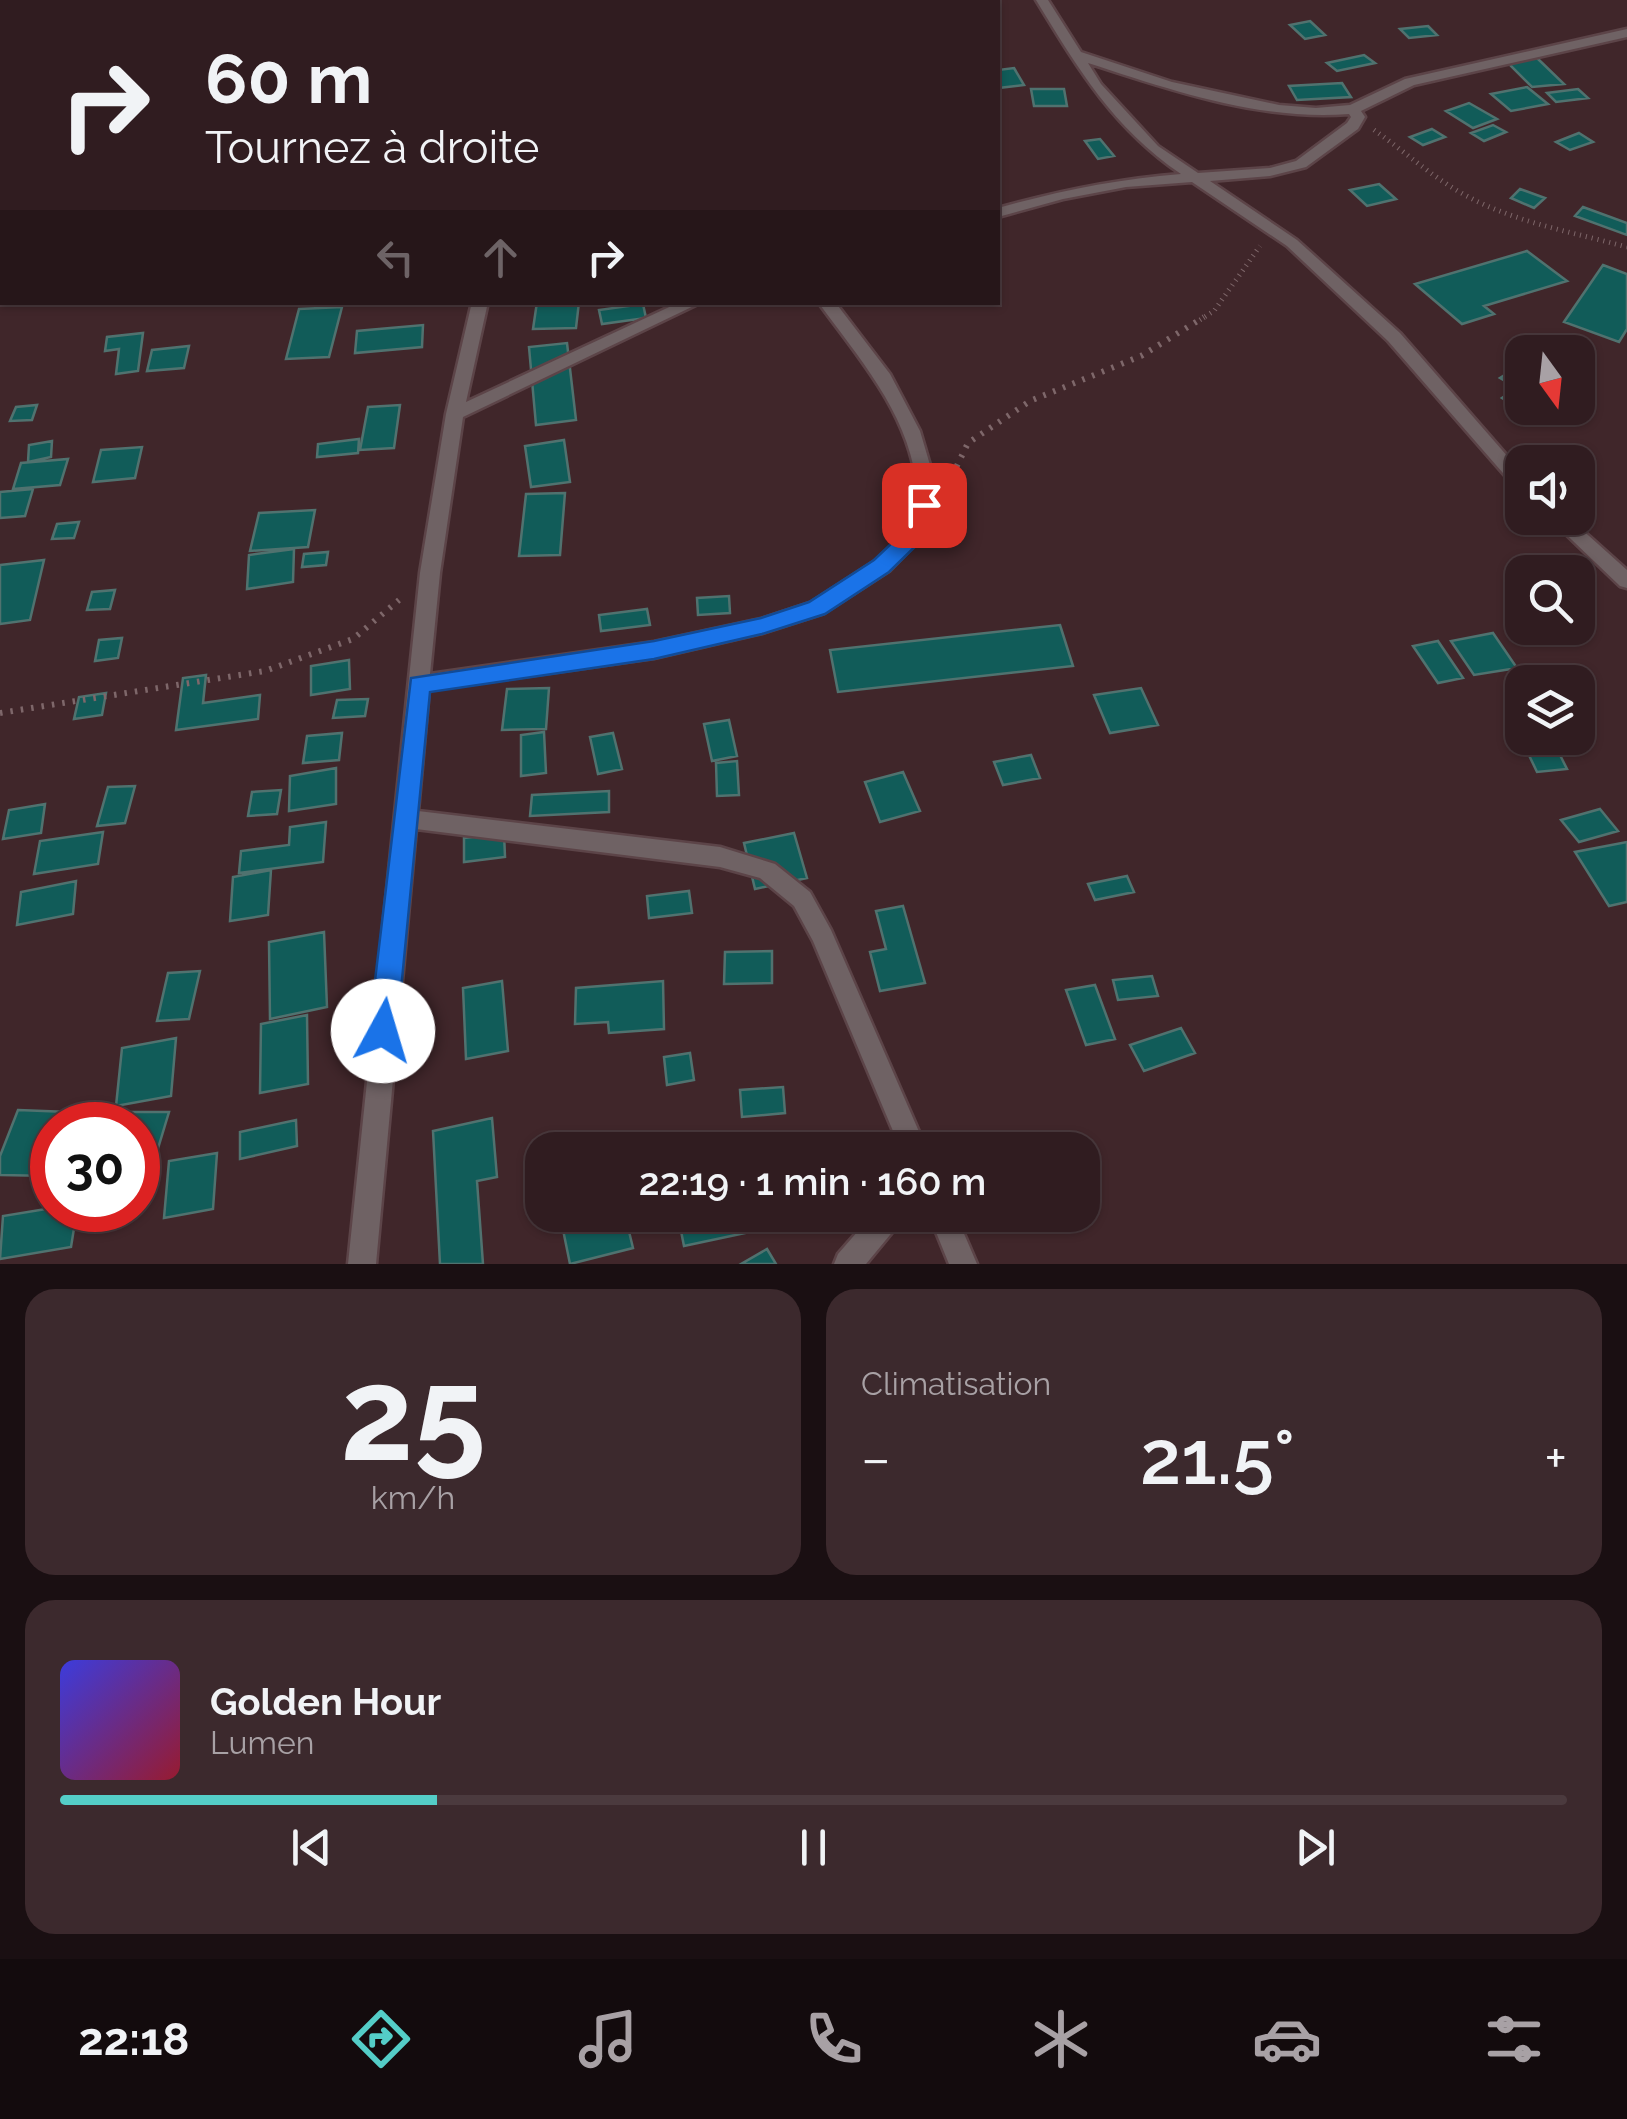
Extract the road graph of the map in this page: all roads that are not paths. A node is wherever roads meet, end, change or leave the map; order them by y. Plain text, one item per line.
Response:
1 (1042, 0) edge
2 (1627, 33) edge
3 (1074, 54) junction
4 (1356, 113) junction
5 (1190, 176) junction
6 (1000, 212) edge
7 (479, 305) edge
8 (688, 305) edge
9 (828, 305) edge
10 (455, 414) junction
11 (1505, 465) edge
12 (1577, 535) edge
13 (1627, 581) edge
14 (419, 684) junction
15 (407, 819) junction
16 (906, 1132) edge
17 (875, 1232) edge
18 (949, 1232) edge
19 (362, 1264) edge
20 (848, 1264) edge
21 (963, 1264) edge

1 - 3 street
2 - 4 street
3 - 4 street
3 - 5 street
4 - 5 street
5 - 6 street
5 - 11 street
7 - 10 street
8 - 10 street
9 - 14 street
10 - 14 street
12 - 13 street
14 - 15 street
15 - 16 street
15 - 19 street
17 - 20 street
18 - 21 street

